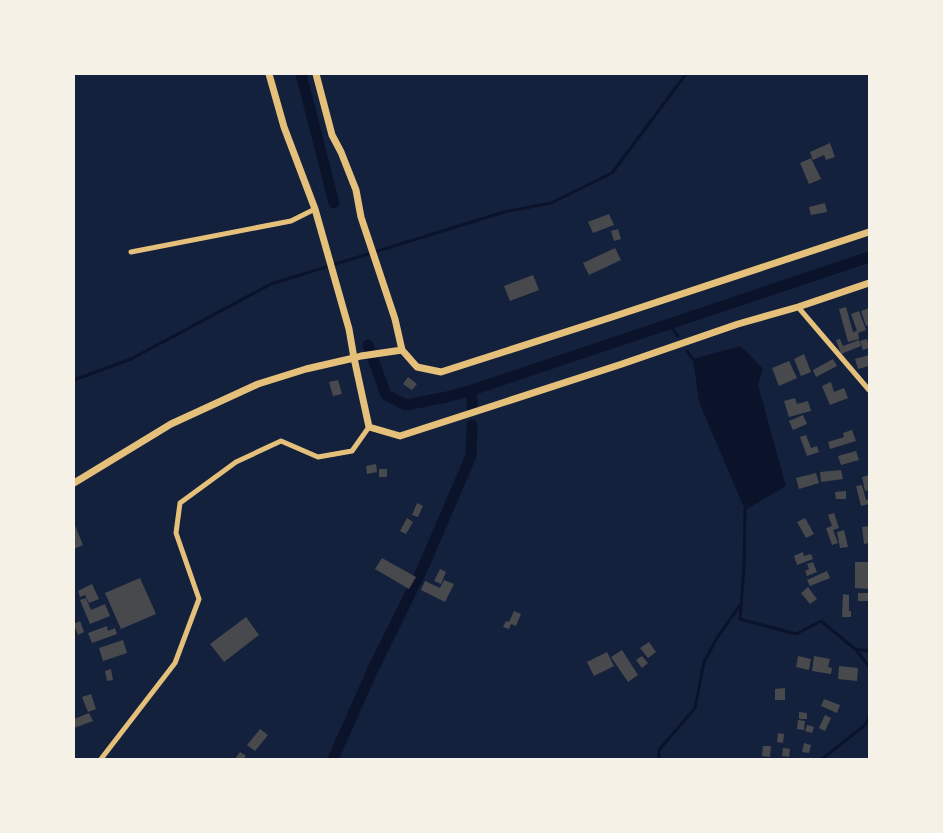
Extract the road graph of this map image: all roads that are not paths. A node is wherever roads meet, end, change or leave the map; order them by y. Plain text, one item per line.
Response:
1 (269, 74) edge
2 (316, 74) edge
3 (315, 210) junction
4 (869, 232) edge
5 (131, 252) dead end
6 (869, 283) edge
7 (798, 307) junction
8 (402, 350) junction
9 (358, 357) junction
10 (869, 390) edge
11 (369, 427) junction
12 (74, 483) edge
13 (101, 759) edge

1 - 3 street
2 - 8 street
3 - 5 street
3 - 9 street
4 - 8 street
6 - 7 street
7 - 10 street
7 - 11 street
8 - 9 street
9 - 11 street
9 - 12 street
11 - 13 street

